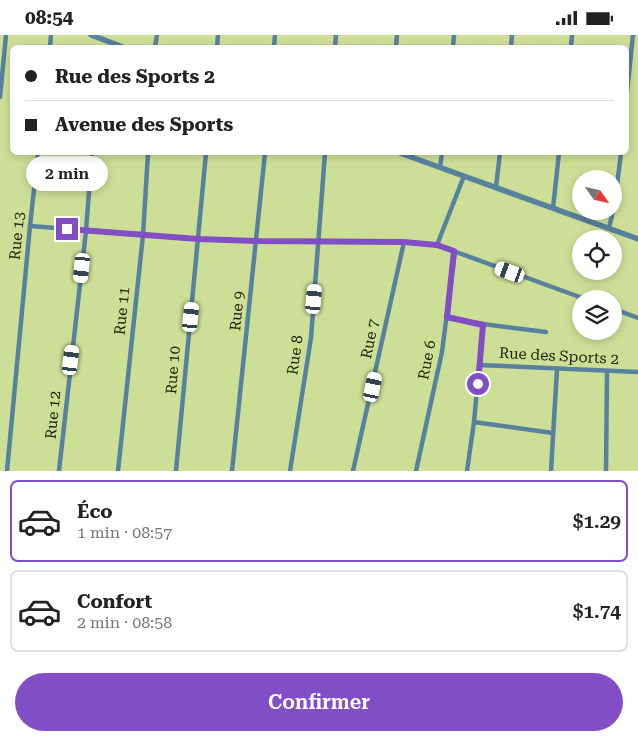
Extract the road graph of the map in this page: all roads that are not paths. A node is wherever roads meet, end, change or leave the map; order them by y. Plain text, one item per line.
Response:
1 (6, 35) edge
2 (92, 35) edge
3 (633, 35) edge
4 (106, 41) junction
5 (105, 45) edge
6 (117, 45) edge
7 (629, 73) edge
8 (0, 97) edge
9 (38, 155) edge
10 (92, 155) edge
11 (148, 155) edge
12 (206, 155) edge
13 (265, 155) edge
14 (325, 155) edge
15 (406, 155) edge
16 (442, 155) edge
17 (500, 155) edge
18 (559, 155) edge
19 (621, 155) edge
20 (440, 167) junction
21 (619, 170) edge
22 (464, 176) junction
23 (496, 187) junction
24 (553, 209) junction
25 (611, 220) edge
26 (30, 226) junction
27 (609, 228) junction
28 (86, 231) junction
29 (143, 235) junction
30 (198, 239) junction
31 (638, 239) edge
32 (257, 241) junction
33 (319, 241) junction
34 (404, 242) junction
35 (437, 245) junction
36 (454, 251) junction
37 (572, 294) edge
38 (622, 312) edge
39 (447, 317) junction
40 (638, 318) edge
41 (483, 325) junction
42 (546, 332) dead end
43 (479, 365) junction
44 (557, 369) junction
45 (607, 371) junction
46 (638, 372) edge
47 (474, 423) junction
48 (553, 433) junction
49 (7, 471) edge
50 (59, 471) edge
51 (118, 471) edge
52 (176, 471) edge
53 (232, 471) edge
54 (290, 471) edge
55 (353, 471) edge
56 (416, 471) edge
57 (467, 471) edge
58 (551, 471) edge
59 (606, 471) edge

1 - 8 street
2 - 4 street
3 - 7 street
4 - 5 street
4 - 6 street
9 - 26 street, Rue 13
10 - 28 street, Rue 12
11 - 29 street, Rue 11
12 - 30 street, Rue 10
13 - 32 street, Rue 9
14 - 33 street, Rue 8
15 - 20 street
16 - 20 street
17 - 23 street
18 - 24 street
19 - 21 street
20 - 22 street
22 - 23 street
22 - 35 street
23 - 24 street
24 - 27 street
25 - 27 street
26 - 28 street
26 - 49 street, Rue 13
27 - 31 street
28 - 29 street
28 - 50 street, Rue 12
29 - 30 street
29 - 51 street, Rue 11
30 - 32 street
30 - 52 street, Rue 10
32 - 33 street
32 - 53 street, Rue 9
33 - 34 street
33 - 54 street, Rue 8
34 - 35 street
34 - 55 street, Rue 7
35 - 36 street
36 - 37 street
36 - 39 street, Rue 6
38 - 40 street
39 - 41 street
39 - 56 street, Rue 6
41 - 42 street
41 - 43 street, Rue des Sports 2
43 - 44 street, Rue des Sports 2
43 - 47 street, Rue des Sports 2
44 - 45 street, Rue des Sports 2
44 - 48 street
45 - 46 street, Rue des Sports 2
45 - 59 street
47 - 48 street
47 - 57 street, Rue des Sports 2
48 - 58 street

